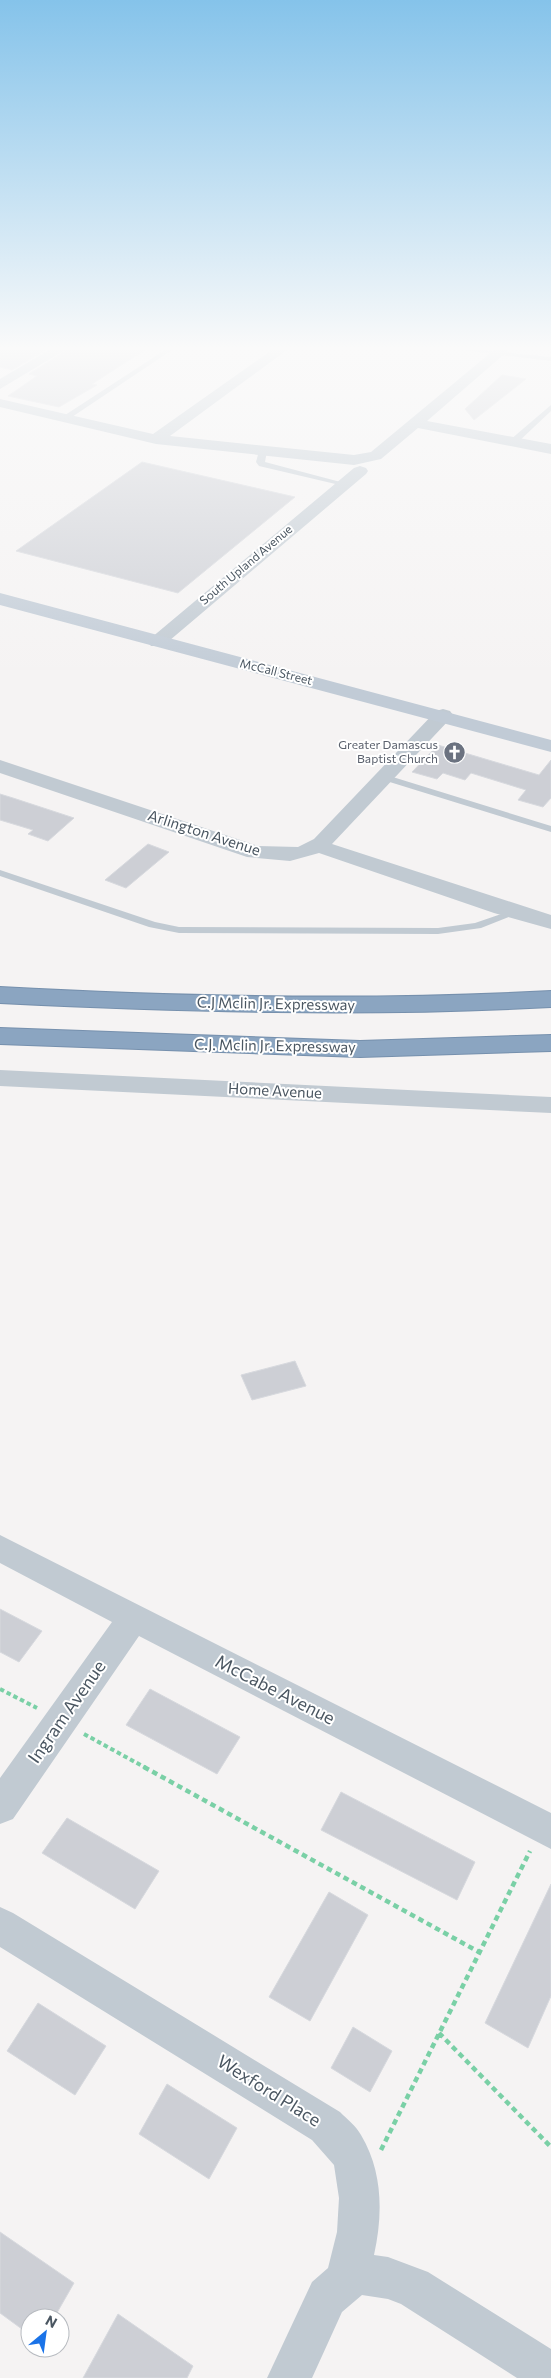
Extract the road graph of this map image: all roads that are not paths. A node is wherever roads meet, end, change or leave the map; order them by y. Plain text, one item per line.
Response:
1 (260, 461) edge
2 (356, 461) edge
3 (369, 461) edge
4 (364, 465) junction
5 (344, 484) junction
6 (0, 599) edge
7 (157, 642) junction
8 (443, 715) junction
9 (551, 746) edge
10 (0, 766) edge
11 (383, 777) junction
12 (551, 829) edge
13 (318, 846) junction
14 (0, 873) edge
15 (516, 912) junction
16 (551, 922) edge
17 (0, 995) edge
18 (551, 999) edge
19 (0, 1036) edge
20 (551, 1043) edge
21 (0, 1078) edge
22 (551, 1104) edge
23 (0, 1548) edge
24 (134, 1617) junction
25 (0, 1808) edge
26 (546, 1830) edge
27 (0, 1926) edge
28 (346, 2281) junction
29 (551, 2374) edge
30 (289, 2378) edge

1 - 5 lane
2 - 4 street
3 - 4 street, South Upland Avenue
4 - 5 street, South Upland Avenue
5 - 7 street, South Upland Avenue
6 - 7 street, McCall Street
7 - 8 street, McCall Street
8 - 9 street, McCall Street
8 - 11 street
10 - 13 street, Arlington Avenue
11 - 12 lane
11 - 13 street
13 - 15 street
14 - 15 lane
15 - 16 street
17 - 18 highway, C.J Mclin Jr. Expressway
19 - 20 highway, C.J. Mclin Jr. Expressway
21 - 22 street, Home Avenue
23 - 24 street, McCabe Avenue
24 - 25 street, Ingram Avenue
24 - 26 street, McCabe Avenue
27 - 28 street, Wexford Place
28 - 29 street
28 - 30 street

